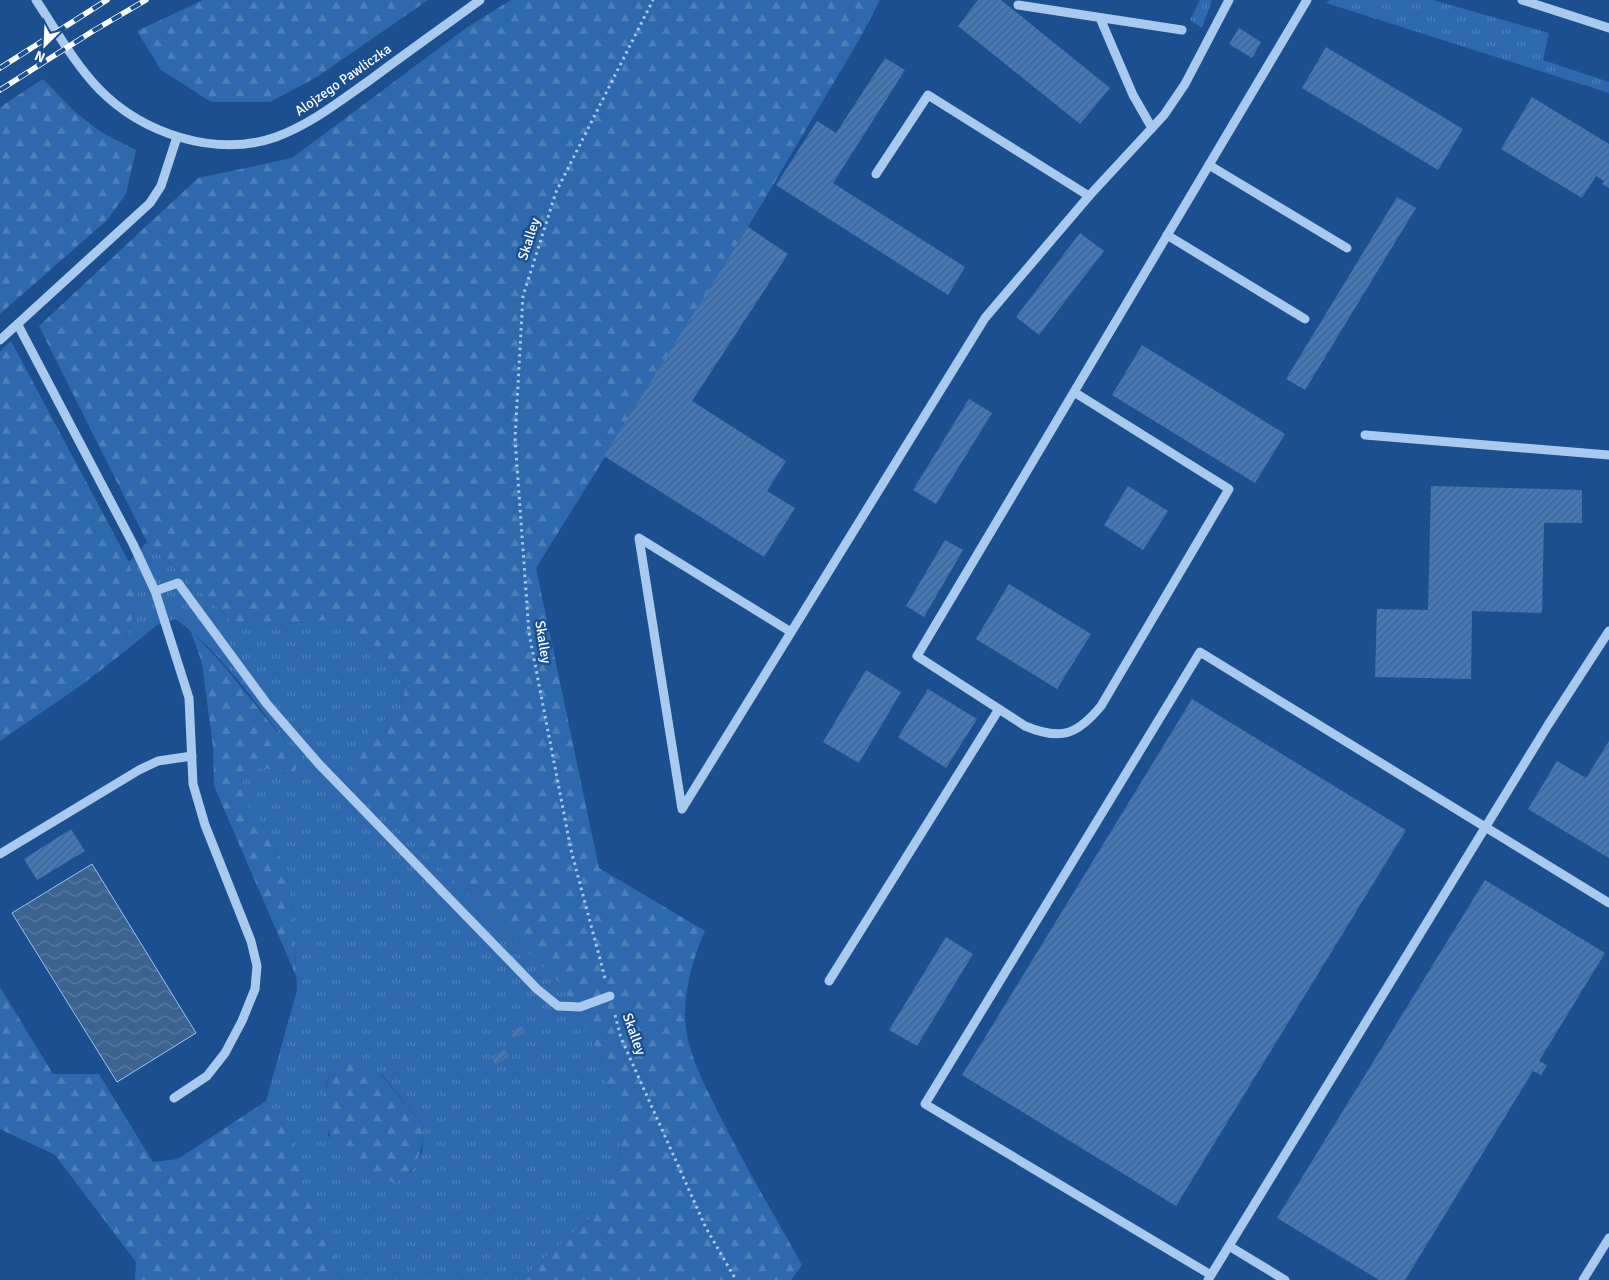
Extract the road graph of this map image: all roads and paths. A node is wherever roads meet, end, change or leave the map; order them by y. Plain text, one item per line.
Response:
1 (36, 0) edge
2 (480, 0) edge
3 (653, 0) edge
4 (1229, 0) edge
5 (1307, 0) edge
6 (1522, 0) edge
7 (1018, 5) dead end
8 (1100, 18) junction
9 (1609, 28) edge
10 (1182, 30) dead end
11 (1152, 128) junction
12 (177, 137) junction
13 (1209, 165) junction
14 (876, 174) dead end
15 (1089, 196) junction
16 (1167, 235) junction
17 (1347, 248) dead end
18 (1305, 319) dead end
19 (18, 325) junction
20 (0, 340) edge
21 (1074, 392) junction
22 (1365, 435) dead end
23 (1609, 455) edge
24 (155, 591) junction
25 (1609, 631) edge
26 (791, 632) junction
27 (999, 709) junction
28 (192, 756) junction
29 (1486, 827) junction
30 (0, 854) edge
31 (1609, 903) edge
32 (829, 981) dead end
33 (610, 996) junction
34 (174, 1098) dead end
35 (1609, 1238) edge
36 (1229, 1246) junction
37 (1210, 1278) edge
38 (736, 1280) edge
39 (1285, 1280) edge
40 (1583, 1280) edge

1 - 12 street, Alojzego Pawliczka
2 - 12 street, Alojzego Pawliczka
3 - 33 path, Skalley
4 - 11 street
5 - 13 street
6 - 9 street
7 - 8 street
8 - 10 street
8 - 11 street
11 - 15 street
12 - 19 street
13 - 16 street
13 - 17 street
14 - 15 street
15 - 26 street
16 - 18 street
16 - 21 street
19 - 20 street
19 - 24 street
21 - 27 street
21 - 27 street
22 - 23 street
24 - 28 street
24 - 33 street
25 - 29 street
26 - 26 street
27 - 32 street
28 - 30 street
28 - 34 street
29 - 31 street
29 - 36 street
29 - 37 street
33 - 38 path, Skalley
35 - 40 street
36 - 37 street
36 - 39 street

